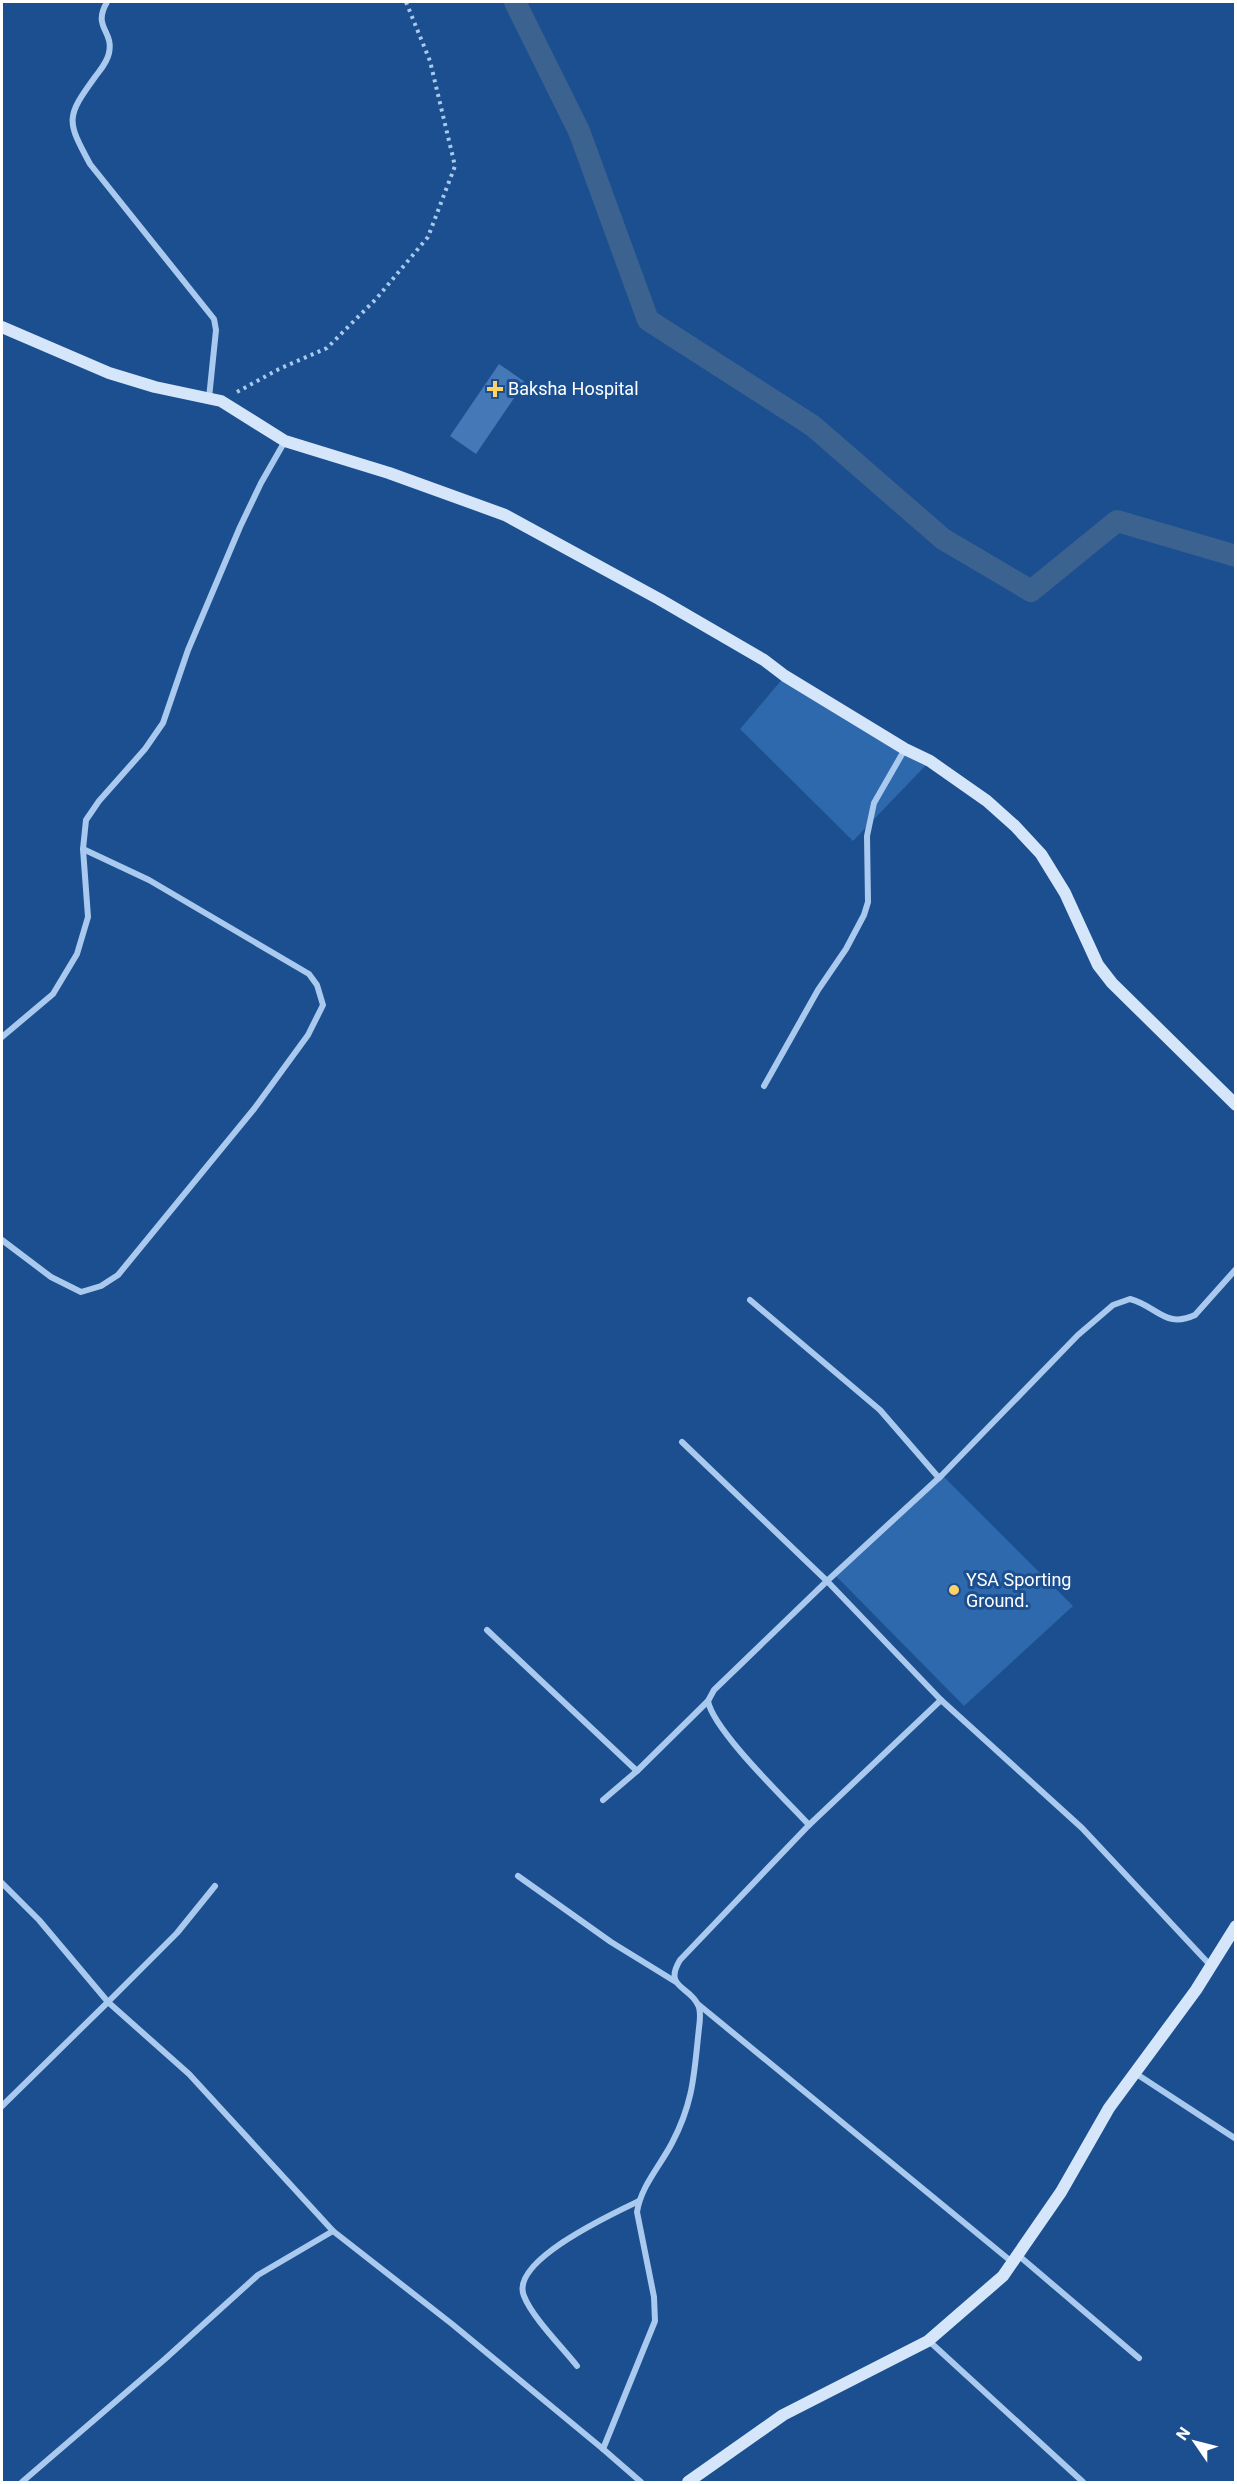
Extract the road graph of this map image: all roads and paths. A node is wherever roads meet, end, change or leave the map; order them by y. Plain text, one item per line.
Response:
1 (107, 2) edge
2 (406, 2) edge
3 (2, 327) edge
4 (215, 400) junction
5 (285, 441) junction
6 (905, 749) junction
7 (83, 849) junction
8 (2, 1037) edge
9 (764, 1086) dead end
10 (1236, 1105) edge
11 (2, 1240) edge
12 (1236, 1269) edge
13 (750, 1300) dead end
14 (682, 1442) dead end
15 (939, 1478) junction
16 (827, 1581) junction
17 (488, 1630) dead end
18 (941, 1700) junction
19 (708, 1701) junction
20 (637, 1771) junction
21 (603, 1800) dead end
22 (809, 1825) junction
23 (518, 1876) dead end
24 (2, 1883) edge
25 (215, 1886) dead end
26 (1236, 1926) edge
27 (1211, 1966) junction
28 (676, 1982) junction
29 (108, 2002) junction
30 (698, 2005) junction
31 (1135, 2073) junction
32 (2, 2106) edge
33 (1236, 2139) edge
34 (639, 2201) junction
35 (333, 2231) junction
36 (1015, 2259) junction
37 (928, 2341) junction
38 (1139, 2358) dead end
39 (577, 2366) dead end
40 (603, 2449) junction
41 (22, 2482) edge
42 (641, 2482) edge
43 (688, 2482) edge
44 (1083, 2482) edge

1 - 4 street
2 - 4 path
3 - 4 street
4 - 5 street
5 - 6 street
5 - 7 street
6 - 9 street
6 - 10 street
7 - 8 street
7 - 11 street
12 - 15 street
13 - 15 street
14 - 16 street
15 - 16 street
16 - 18 street
16 - 19 street
17 - 20 street
18 - 22 street
18 - 27 street
19 - 20 street
19 - 22 street
20 - 21 street
22 - 28 street
23 - 28 street
24 - 29 street
25 - 29 street
26 - 27 street
27 - 31 street
28 - 30 street
29 - 32 street
29 - 35 street
30 - 34 street
30 - 36 street
31 - 33 street
31 - 36 street
34 - 39 street
34 - 40 street
35 - 40 street
35 - 41 street
36 - 37 street
36 - 38 street
37 - 43 street
37 - 44 street
40 - 42 street

